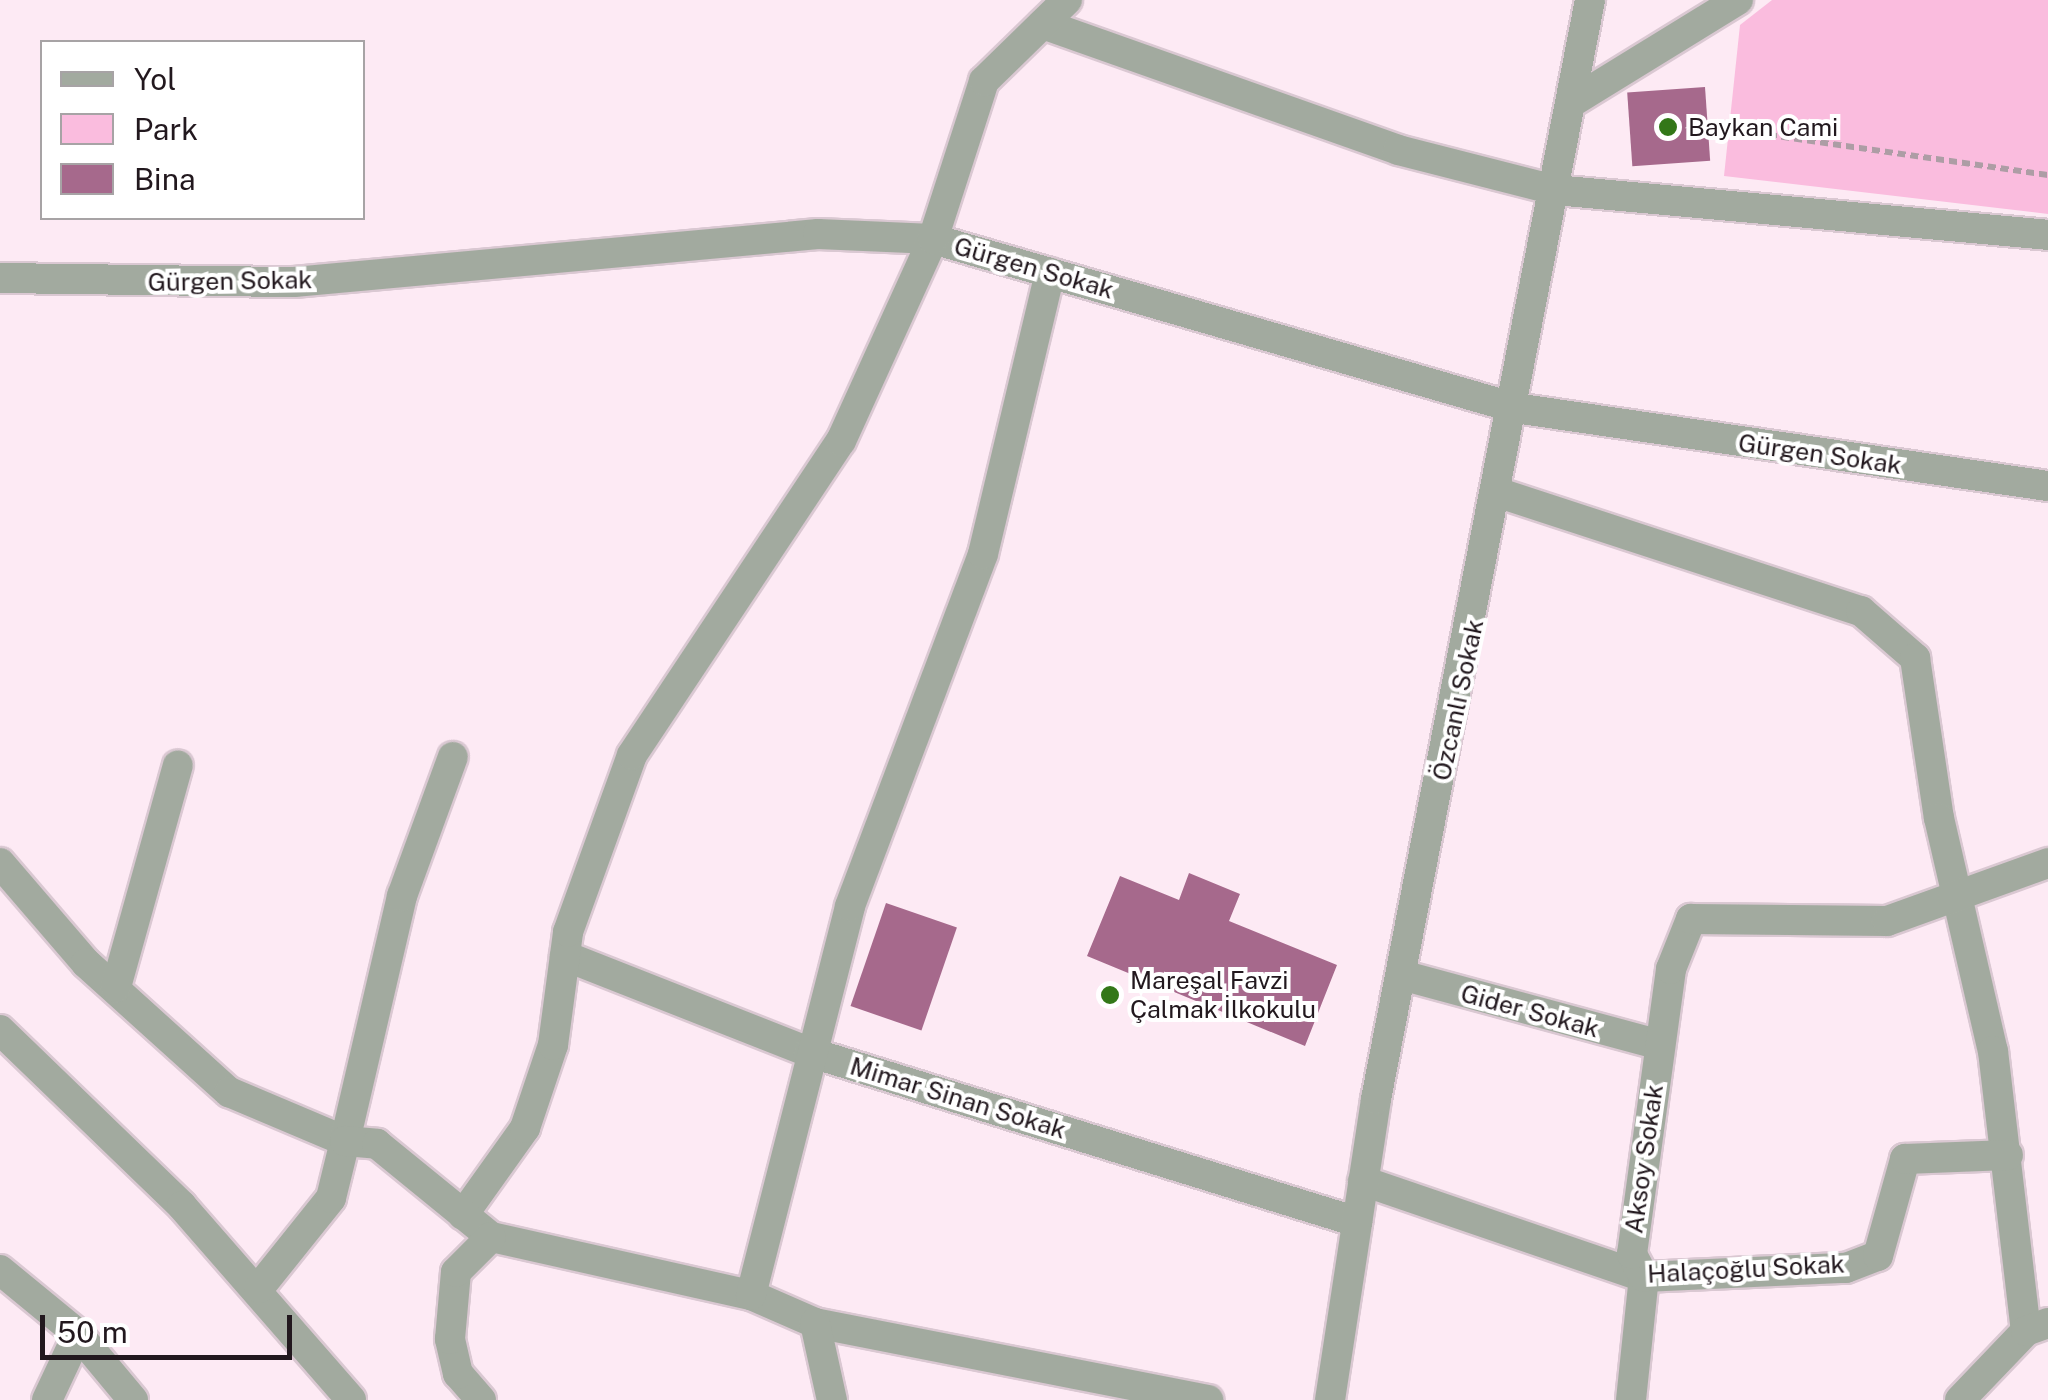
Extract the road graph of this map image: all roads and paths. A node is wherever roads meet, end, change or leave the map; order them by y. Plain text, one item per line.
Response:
1 (1067, 0) edge
2 (1590, 0) edge
3 (1738, 0) edge
4 (1043, 24) junction
5 (1572, 102) junction
6 (1756, 133) dead end
7 (2048, 175) edge
8 (1555, 190) junction
9 (2048, 236) edge
10 (933, 239) junction
11 (1050, 273) junction
12 (0, 278) edge
13 (1515, 408) junction
14 (2048, 486) edge
15 (1499, 493) junction
16 (453, 757) dead end
17 (178, 765) dead end
18 (2048, 862) edge
19 (0, 864) edge
20 (1958, 897) junction
21 (565, 956) junction
22 (1401, 975) junction
23 (116, 987) junction
24 (0, 1030) edge
25 (1660, 1045) junction
26 (809, 1052) junction
27 (345, 1141) junction
28 (2008, 1155) junction
29 (1363, 1180) junction
30 (463, 1215) junction
31 (1357, 1222) junction
32 (491, 1237) junction
33 (0, 1270) edge
34 (1644, 1276) junction
35 (259, 1288) junction
36 (752, 1295) junction
37 (815, 1324) junction
38 (2037, 1327) edge
39 (78, 1334) junction
40 (47, 1400) edge
41 (132, 1400) edge
42 (351, 1400) edge
43 (481, 1400) edge
44 (832, 1400) edge
45 (1209, 1400) edge
46 (1330, 1400) edge
47 (1631, 1400) edge
48 (1960, 1400) edge

1 - 4 street
2 - 5 street, Özcanlı Sokak
3 - 5 street
4 - 8 street
4 - 10 street
5 - 8 street, Özcanlı Sokak
6 - 7 path
8 - 9 street
8 - 13 street, Özcanlı Sokak
10 - 11 street, Gürgen Sokak
10 - 12 street, Gürgen Sokak
10 - 21 street
11 - 13 street, Gürgen Sokak
11 - 26 street
13 - 14 street, Gürgen Sokak
13 - 15 street, Özcanlı Sokak
15 - 20 street
15 - 22 street, Özcanlı Sokak
16 - 27 street
17 - 23 street
18 - 20 street
19 - 23 street
20 - 25 street, Aksoy Sokak
20 - 28 street
21 - 26 street, Mimar Sinan Sokak
21 - 30 street
22 - 25 street, Gider Sokak
22 - 29 street, Özcanlı Sokak
23 - 27 street
24 - 35 street
25 - 34 street, Aksoy Sokak
26 - 31 street, Mimar Sinan Sokak
26 - 36 street
27 - 30 street
27 - 35 street
28 - 34 street, Halaçoğlu Sokak
28 - 38 street
29 - 31 street, Özcanlı Sokak
29 - 34 street, Halaçoğlu Sokak
30 - 32 street
31 - 46 street, Özcanlı Sokak
32 - 36 street
32 - 43 street
33 - 39 street
34 - 47 street, Aksoy Sokak
35 - 42 street
36 - 37 street
37 - 44 street
37 - 45 street
38 - 48 street
39 - 40 street
39 - 41 street

